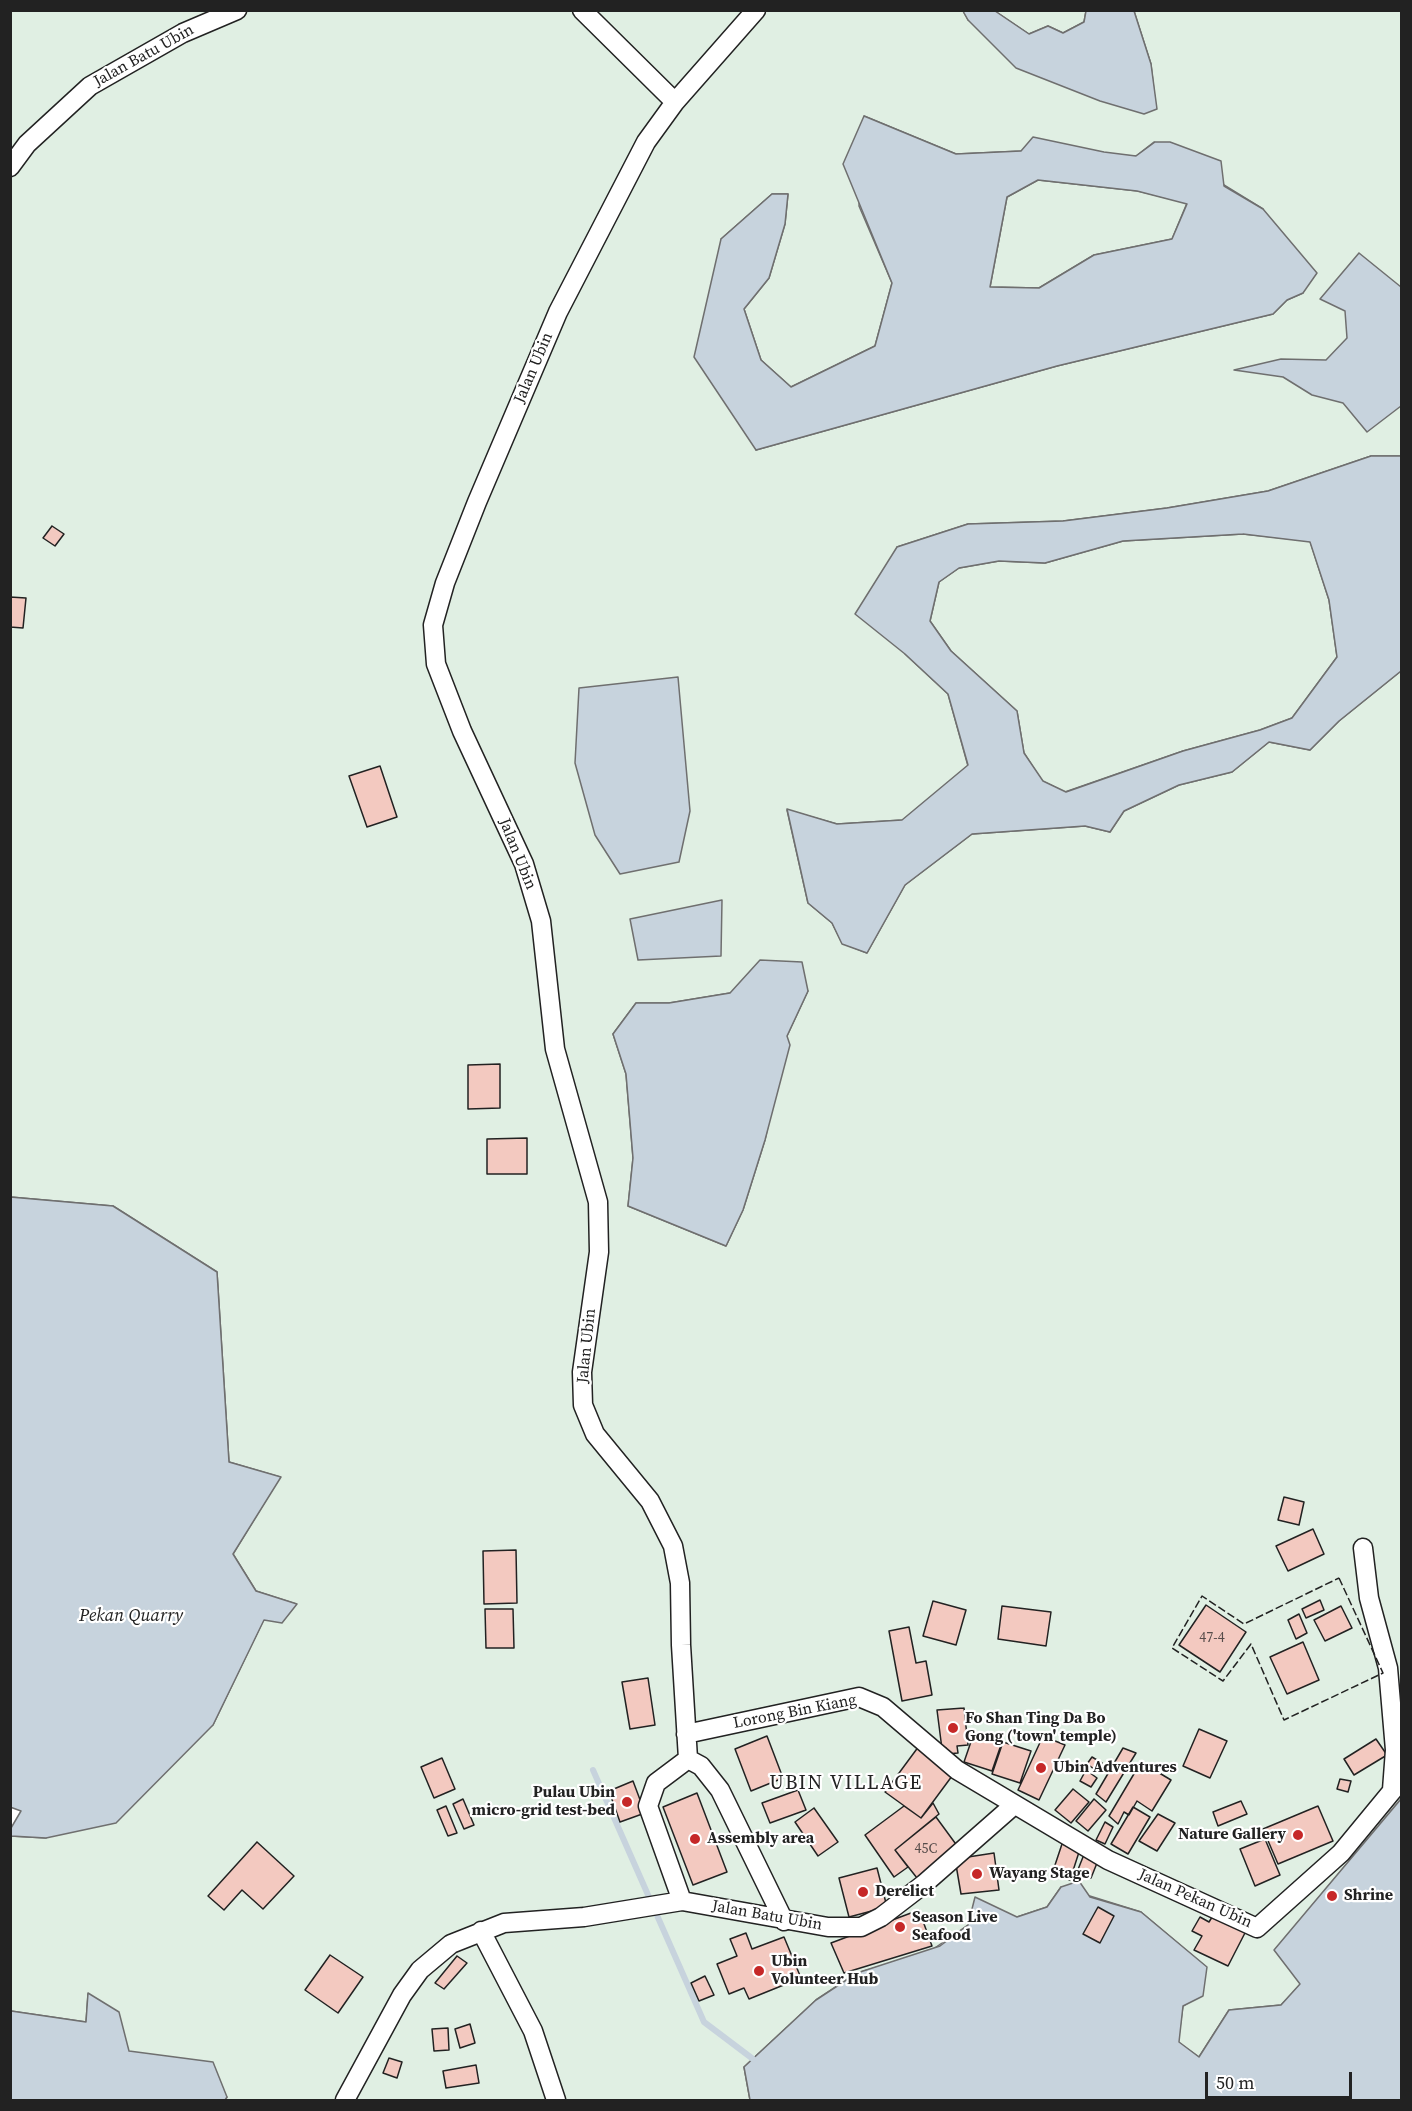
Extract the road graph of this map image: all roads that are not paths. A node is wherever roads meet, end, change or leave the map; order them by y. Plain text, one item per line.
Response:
1 (237, 10) edge
2 (582, 10) edge
3 (756, 10) edge
4 (675, 102) junction
5 (10, 166) edge
6 (1363, 1548) dead end
7 (686, 1734) junction
8 (688, 1759) junction
9 (1397, 1784) edge
10 (1014, 1805) junction
11 (682, 1901) junction
12 (784, 1921) junction
13 (481, 1931) junction
14 (345, 2100) edge
15 (556, 2100) edge

1 - 5 street, Jalan Batu Ubin
2 - 4 street
3 - 4 street, Jalan Ubin
4 - 7 street, Jalan Ubin
6 - 9 street
7 - 8 street, Jalan Ubin
7 - 10 street, Lorong Bin Kiang
8 - 11 street
8 - 12 street
9 - 10 street, Jalan Pekan Ubin
10 - 12 street, Jalan Batu Ubin
11 - 12 street, Jalan Batu Ubin
11 - 13 street, Jalan Batu Ubin
13 - 14 street, Jalan Batu Ubin
13 - 15 street

